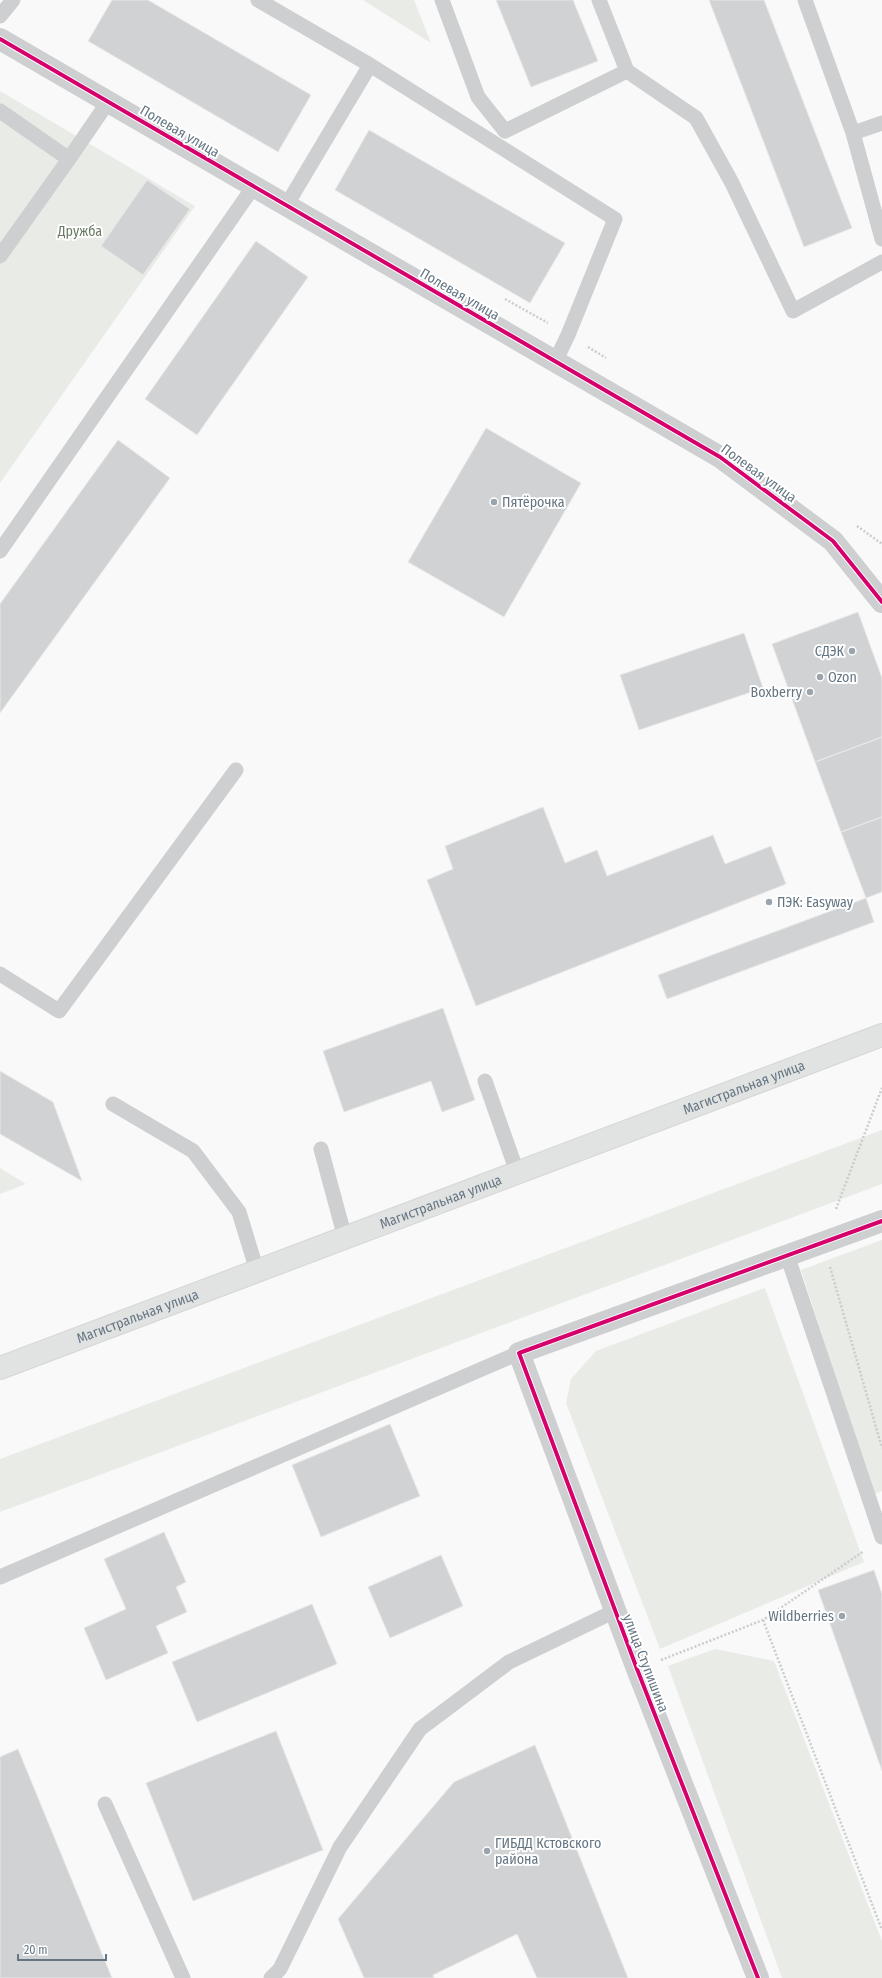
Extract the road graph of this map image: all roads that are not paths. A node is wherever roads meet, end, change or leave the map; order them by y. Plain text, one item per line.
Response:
1 (13, 0) edge
2 (258, 0) edge
3 (442, 0) edge
4 (599, 0) edge
5 (805, 0) edge
6 (0, 16) edge
7 (0, 39) edge
8 (370, 65) junction
9 (626, 71) junction
10 (108, 102) junction
11 (0, 111) edge
12 (882, 123) edge
13 (853, 134) junction
14 (69, 159) junction
15 (254, 186) junction
16 (286, 206) junction
17 (882, 239) edge
18 (0, 256) edge
19 (882, 262) edge
20 (555, 362) junction
21 (0, 551) edge
22 (882, 602) edge
23 (236, 770) dead end
24 (0, 974) edge
25 (882, 1035) edge
26 (485, 1081) dead end
27 (114, 1104) dead end
28 (321, 1149) dead end
29 (517, 1172) junction
30 (882, 1220) edge
31 (345, 1238) junction
32 (787, 1255) junction
33 (257, 1271) junction
34 (519, 1353) junction
35 (0, 1368) edge
36 (882, 1537) edge
37 (0, 1577) edge
38 (615, 1611) junction
39 (105, 1804) dead end
40 (183, 1978) edge
41 (271, 1978) edge
42 (758, 1978) edge

1 - 6 lane
2 - 8 lane
3 - 9 lane
4 - 9 lane
5 - 13 lane
7 - 10 street, Полевая улица
8 - 16 lane
8 - 20 lane
9 - 19 lane
10 - 14 lane
10 - 15 street, Полевая улица
11 - 14 lane
12 - 13 lane
13 - 17 lane
14 - 18 lane
15 - 16 street, Полевая улица
15 - 21 lane
16 - 20 street, Полевая улица
20 - 22 street, Полевая улица
23 - 24 lane
25 - 29 main road, Магистральная улица
26 - 29 lane
27 - 33 lane
28 - 31 lane
29 - 31 main road, Магистральная улица
30 - 32 street
31 - 33 main road, Магистральная улица
32 - 34 street
32 - 36 lane
33 - 35 main road, Магистральная улица
34 - 37 lane
34 - 38 street, улица Ступишина
38 - 41 lane
38 - 42 street, улица Ступишина
39 - 40 lane

